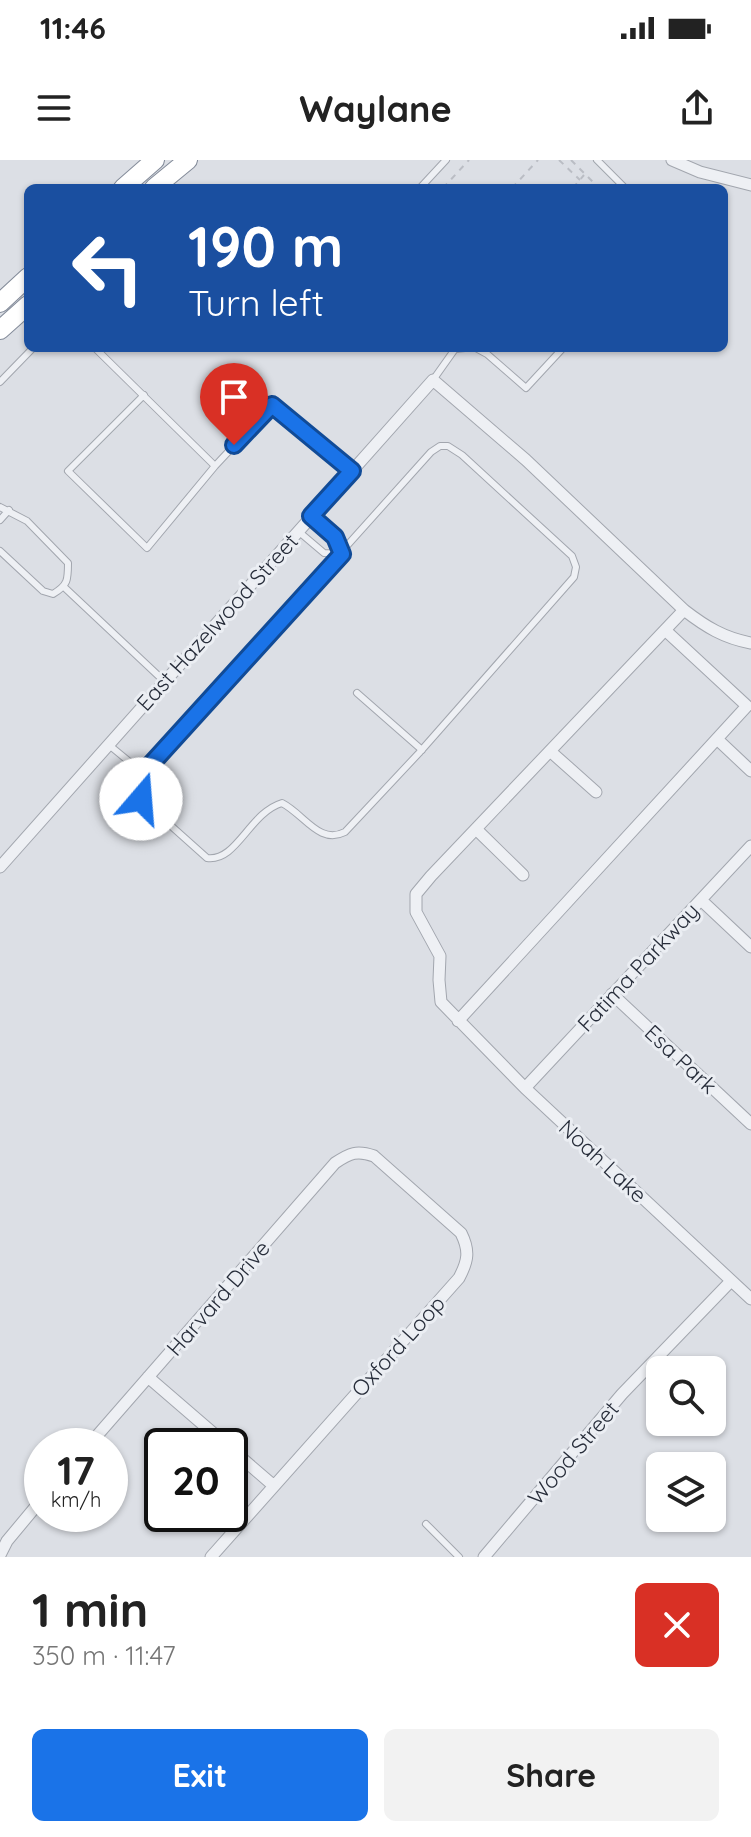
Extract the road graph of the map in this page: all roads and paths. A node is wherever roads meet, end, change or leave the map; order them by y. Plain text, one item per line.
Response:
1 (155, 160) edge
2 (188, 160) edge
3 (446, 160) edge
4 (469, 160) edge
5 (538, 160) edge
6 (559, 160) edge
7 (566, 160) edge
8 (571, 160) edge
9 (597, 160) edge
10 (672, 160) edge
11 (563, 163) junction
12 (584, 175) junction
13 (580, 180) junction
14 (128, 184) edge
15 (159, 184) edge
16 (424, 184) edge
17 (447, 184) edge
18 (516, 184) edge
19 (576, 184) edge
20 (594, 184) edge
21 (621, 184) edge
22 (751, 185) edge
23 (24, 281) edge
24 (0, 303) edge
25 (24, 314) edge
26 (0, 330) edge
27 (29, 352) edge
28 (99, 352) edge
29 (452, 352) edge
30 (483, 352) edge
31 (559, 352) edge
32 (433, 380) junction
33 (0, 382) edge
34 (144, 395) junction
35 (215, 466) junction
36 (352, 471) junction
37 (0, 507) edge
38 (9, 510) junction
39 (311, 516) junction
40 (0, 520) edge
41 (298, 531) junction
42 (0, 551) edge
43 (342, 554) junction
44 (64, 587) junction
45 (684, 610) junction
46 (665, 630) junction
47 (751, 643) edge
48 (164, 681) junction
49 (357, 693) dead end
50 (717, 739) junction
51 (108, 744) junction
52 (422, 750) junction
53 (550, 751) junction
54 (751, 771) edge
55 (143, 773) junction
56 (596, 792) dead end
57 (476, 829) junction
58 (751, 846) edge
59 (0, 867) edge
60 (523, 875) dead end
61 (701, 900) junction
62 (751, 947) edge
63 (612, 994) junction
64 (458, 1021) junction
65 (525, 1088) junction
66 (751, 1124) edge
67 (350, 1153) joint
68 (731, 1281) junction
69 (751, 1299) edge
70 (148, 1377) junction
71 (104, 1428) edge
72 (207, 1428) edge
73 (248, 1463) edge
74 (274, 1486) junction
75 (24, 1521) edge
76 (426, 1524) dead end
77 (0, 1555) edge
78 (211, 1557) edge
79 (459, 1557) edge
80 (484, 1557) edge

1 - 14 highway
2 - 15 highway
3 - 16 lane
4 - 17 path
5 - 18 path
6 - 11 path
7 - 11 path
8 - 12 path
9 - 21 lane
10 - 22 street
11 - 13 path
12 - 13 path
12 - 20 path
13 - 19 path
23 - 24 highway
25 - 26 highway
27 - 33 lane
28 - 34 lane
29 - 32 lane
30 - 31 lane
32 - 36 street, East Hazelwood Street
32 - 45 street
34 - 35 lane
34 - 35 lane
35 - 36 lane
36 - 39 street, East Hazelwood Street
37 - 38 lane
38 - 40 lane
38 - 44 lane
39 - 41 street, East Hazelwood Street
39 - 43 lane
41 - 43 lane
41 - 48 street, East Hazelwood Street
42 - 44 lane
43 - 52 lane
43 - 55 lane
44 - 48 lane
45 - 46 street, Noah Lake
45 - 47 street
46 - 50 street
46 - 53 street, Noah Lake
48 - 51 street, East Hazelwood Street
49 - 52 lane
50 - 54 street
50 - 64 street
51 - 55 lane
51 - 59 street, East Hazelwood Street
52 - 55 lane
53 - 56 street
53 - 57 street, Noah Lake
57 - 60 street
57 - 64 street, Noah Lake
58 - 61 street, Fatima Parkway
61 - 62 street
61 - 63 street, Fatima Parkway
63 - 65 street, Fatima Parkway
63 - 66 street, Esa Park
64 - 65 street, Noah Lake
65 - 68 street, Noah Lake
67 - 70 street, Harvard Drive
67 - 74 street, Oxford Loop
68 - 69 street, Noah Lake
68 - 80 street, Wood Street
70 - 71 street, Harvard Drive
70 - 72 street
73 - 74 street
74 - 78 street, Oxford Loop
75 - 77 street
76 - 79 lane

